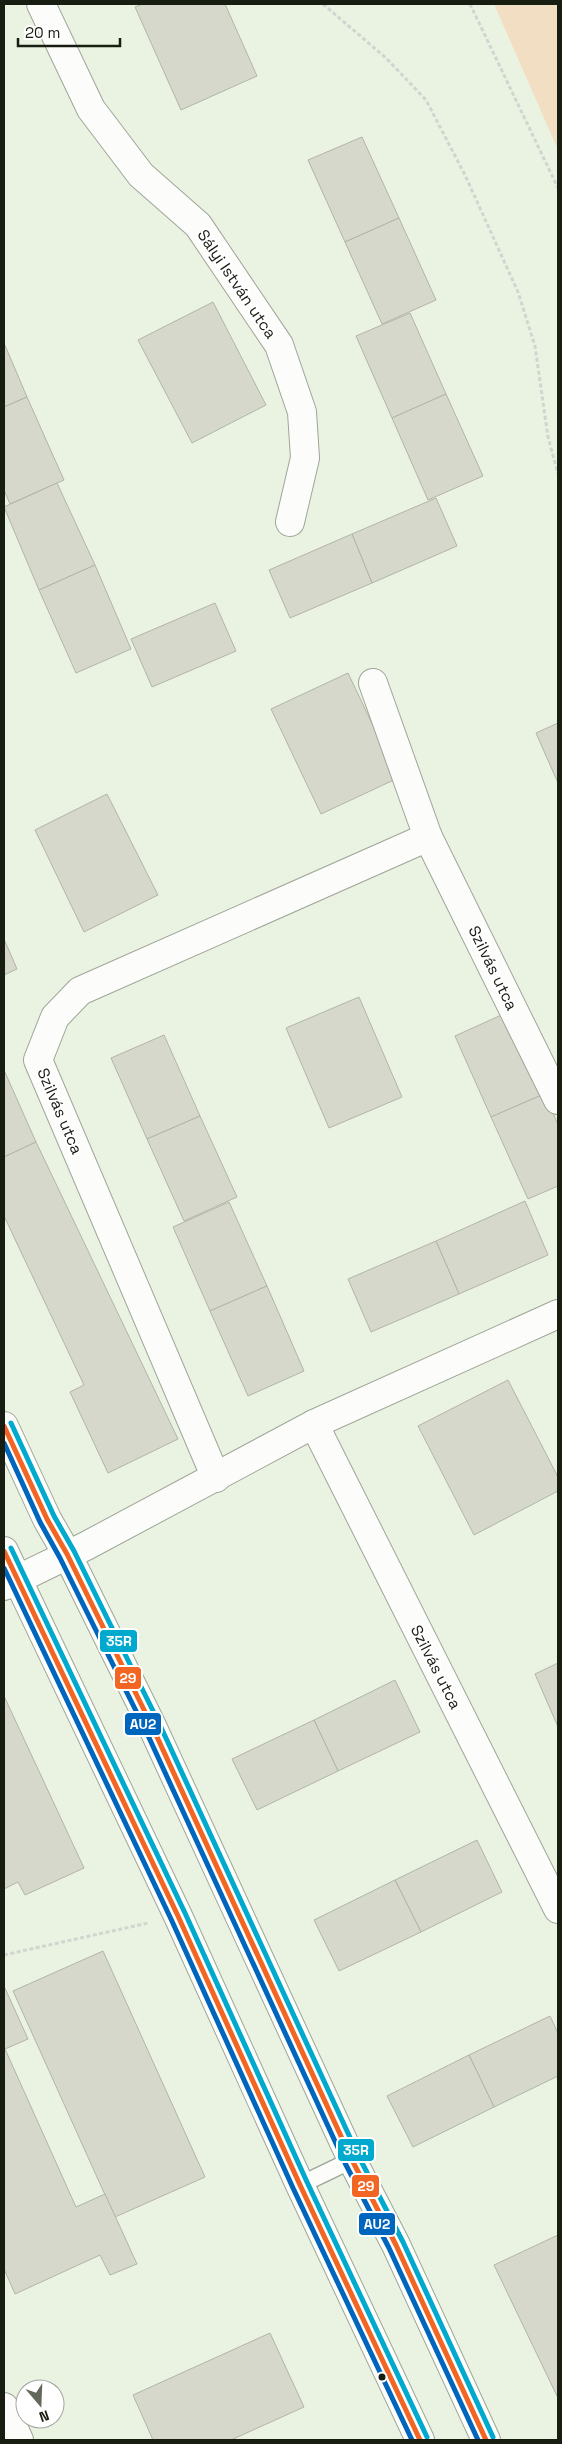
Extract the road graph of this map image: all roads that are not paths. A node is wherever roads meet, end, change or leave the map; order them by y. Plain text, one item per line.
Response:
1 (42, 4) edge
2 (290, 522) dead end
3 (373, 683) dead end
4 (428, 837) junction
5 (558, 1100) edge
6 (558, 1314) edge
7 (314, 1424) junction
8 (4, 1426) edge
9 (216, 1478) junction
10 (4, 1551) edge
11 (67, 1554) junction
12 (10, 1583) edge
13 (558, 1909) edge
14 (352, 2160) junction
15 (300, 2185) junction
16 (4, 2407) edge
17 (19, 2440) edge
18 (420, 2440) edge
19 (486, 2440) edge

1 - 2 street, Sályi István utca
3 - 4 street, Szilvás utca
4 - 5 street, Szilvás utca
4 - 9 street, Szilvás utca
6 - 7 street
7 - 9 street
7 - 13 street, Szilvás utca
8 - 11 street
9 - 11 street
10 - 12 street
11 - 12 street
11 - 14 street
12 - 15 street
14 - 15 lane
14 - 19 street
15 - 18 street
16 - 17 street

